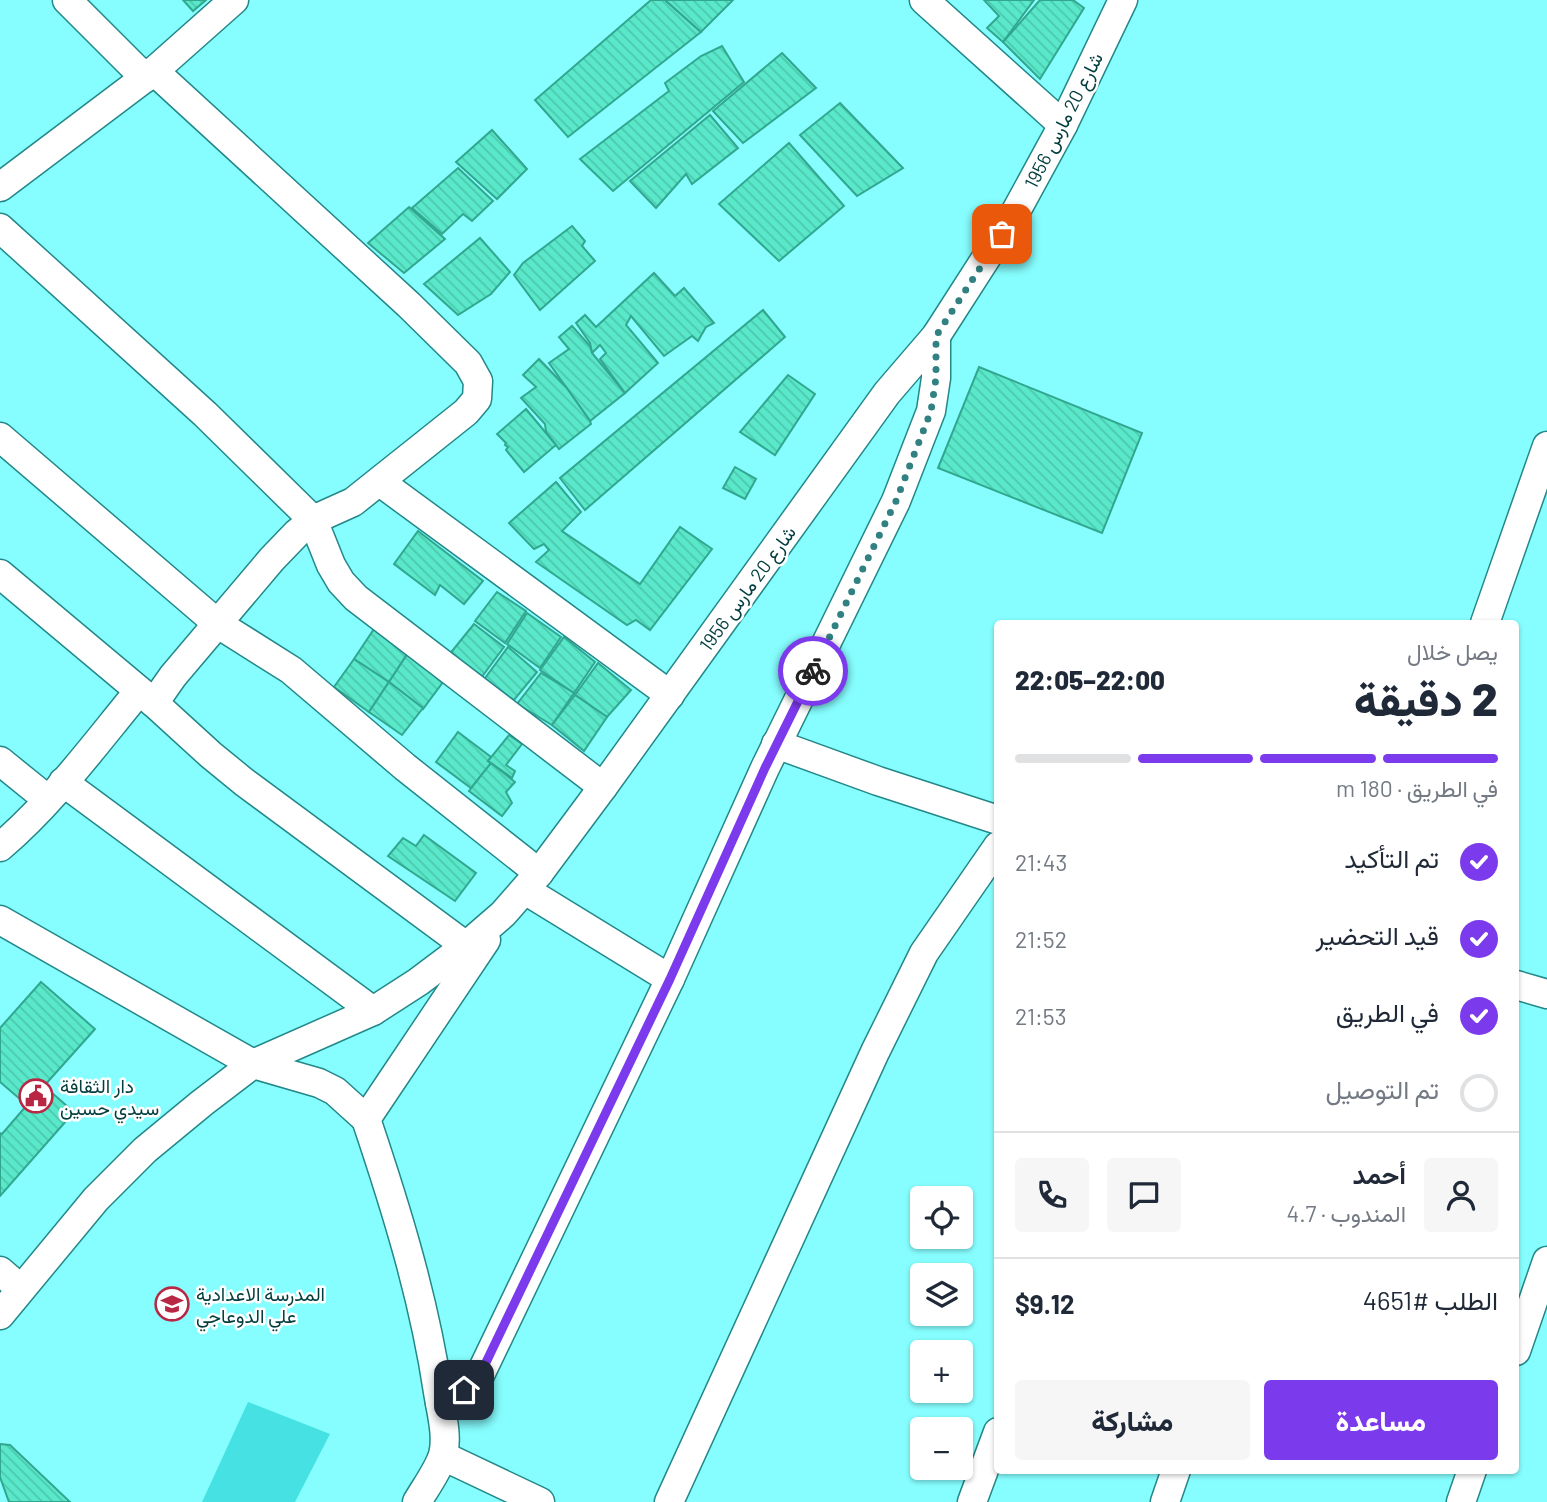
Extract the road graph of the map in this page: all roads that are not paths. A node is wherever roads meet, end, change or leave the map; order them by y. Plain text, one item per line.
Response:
1 (67, 0) edge
2 (234, 0) edge
3 (924, 0) edge
4 (1123, 0) edge
5 (150, 74) junction
6 (1063, 125) junction
7 (0, 187) edge
8 (0, 228) edge
9 (936, 336) junction
10 (0, 437) edge
11 (1547, 446) edge
12 (380, 482) junction
13 (313, 520) junction
14 (0, 574) edge
15 (1486, 620) edge
16 (218, 624) junction
17 (670, 695) junction
18 (147, 697) junction
19 (776, 744) junction
20 (0, 761) edge
21 (603, 787) junction
22 (55, 791) junction
23 (994, 819) edge
24 (0, 847) edge
25 (994, 852) edge
26 (532, 881) junction
27 (503, 914) junction
28 (0, 920) edge
29 (466, 946) junction
30 (670, 979) junction
31 (1519, 986) edge
32 (1547, 994) edge
33 (373, 1011) junction
34 (253, 1063) junction
35 (366, 1119) junction
36 (1547, 1261) edge
37 (0, 1271) edge
38 (21, 1289) junction
39 (0, 1315) edge
40 (1519, 1342) edge
41 (440, 1403) junction
42 (994, 1443) edge
43 (443, 1456) junction
44 (1175, 1474) edge
45 (1471, 1474) edge
46 (417, 1502) edge
47 (540, 1502) edge
48 (669, 1502) edge
49 (972, 1502) edge
50 (1165, 1502) edge
51 (1461, 1502) edge

1 - 5 street
2 - 5 street
3 - 6 street
4 - 6 street, شارع 20 مارس 1956
5 - 7 street
5 - 12 street
6 - 9 street, شارع 20 مارس 1956
8 - 13 street
9 - 17 street, شارع 20 مارس 1956
9 - 19 street
10 - 16 street
11 - 15 street
12 - 13 street
12 - 17 street
13 - 16 street
13 - 21 street
14 - 18 street
16 - 18 street
16 - 26 street
17 - 21 street, شارع 20 مارس 1956
18 - 22 street
18 - 29 street
19 - 23 street
19 - 30 street
20 - 22 street
21 - 26 street, شارع 20 مارس 1956
22 - 24 street
22 - 33 street
25 - 48 street
26 - 27 street, شارع 20 مارس 1956
26 - 30 street
27 - 29 street, شارع 20 مارس 1956
27 - 35 street
28 - 34 street
29 - 33 street, شارع 20 مارس 1956
30 - 41 street
31 - 32 street
33 - 34 street, شارع 20 مارس 1956
34 - 35 street
34 - 38 street, شارع 20 مارس 1956
35 - 41 street
36 - 40 street
37 - 38 street
38 - 39 street, شارع 20 مارس 1956
41 - 43 street
42 - 49 street
43 - 46 street
43 - 47 street
44 - 50 street
45 - 51 street

